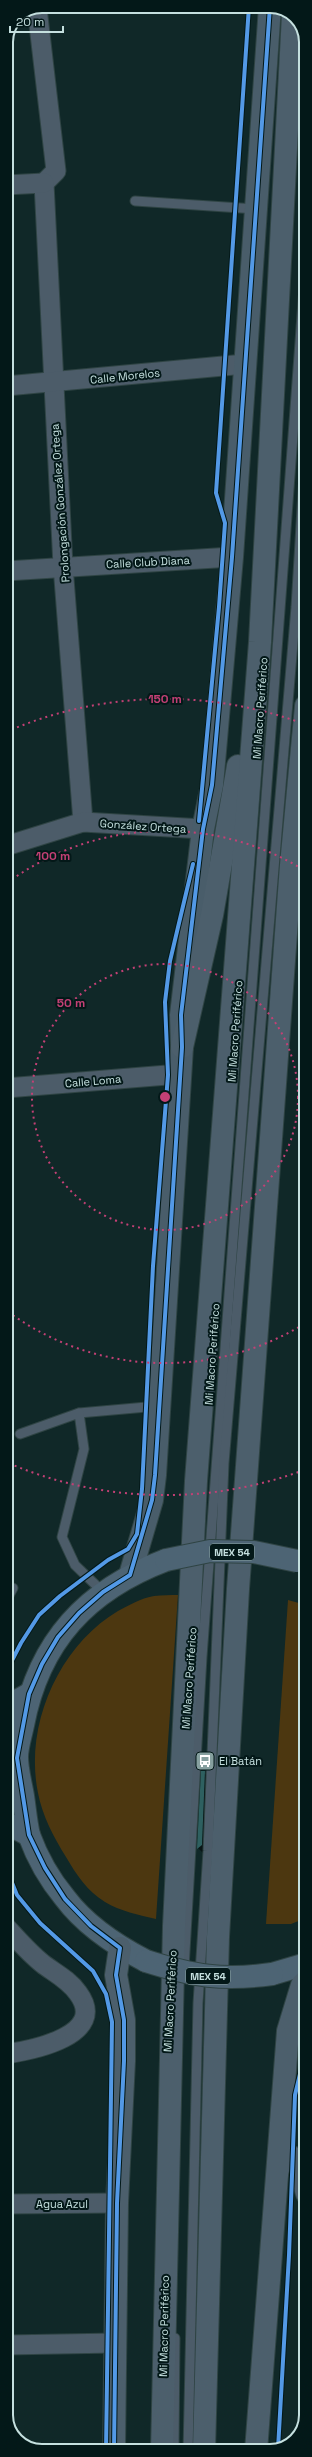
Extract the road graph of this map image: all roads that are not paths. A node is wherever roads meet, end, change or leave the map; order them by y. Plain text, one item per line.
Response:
1 (270, 13) edge
2 (38, 14) edge
3 (293, 24) edge
4 (44, 183) junction
5 (13, 185) edge
6 (135, 201) dead end
7 (256, 209) junction
8 (299, 355) edge
9 (245, 364) junction
10 (52, 383) junction
11 (13, 386) edge
12 (232, 557) junction
13 (299, 558) edge
14 (63, 566) junction
15 (13, 570) edge
16 (260, 642) junction
17 (299, 780) edge
18 (83, 822) junction
19 (203, 829) junction
20 (13, 844) edge
21 (182, 1047) junction
22 (180, 1074) junction
23 (13, 1087) edge
24 (158, 1406) junction
25 (79, 1413) junction
26 (20, 1434) dead end
27 (299, 1562) edge
28 (130, 1575) junction
29 (103, 1592) junction
30 (29, 1694) junction
31 (13, 1703) edge
32 (13, 1827) edge
33 (29, 1835) junction
34 (13, 1934) edge
35 (120, 1948) junction
36 (299, 1966) edge
37 (299, 1995) edge
38 (13, 2052) edge
39 (292, 2156) edge
40 (299, 2176) edge
41 (118, 2203) junction
42 (13, 2204) edge
43 (177, 2243) dead end
44 (176, 2331) dead end
45 (115, 2343) junction
46 (13, 2345) edge
47 (114, 2444) edge
48 (162, 2444) edge
49 (174, 2444) edge
50 (188, 2444) edge
51 (204, 2444) edge
52 (257, 2444) edge

1 - 7 street
2 - 4 street
3 - 16 highway
4 - 5 street
4 - 10 street, Prolongación González Ortega
6 - 7 lane
7 - 9 street
8 - 43 lane, Mi Macro Periférico
9 - 10 street, Calle Morelos
9 - 12 street
10 - 11 street, Calle Morelos
10 - 14 street, Prolongación González Ortega
12 - 14 street, Calle Club Diana
12 - 19 street
13 - 50 lane, Mi Macro Periférico
14 - 15 street, Calle Club Diana
14 - 18 street, Prolongación González Ortega
16 - 21 highway
16 - 48 highway
17 - 51 highway
18 - 19 street, González Ortega
18 - 20 street
19 - 21 street
21 - 22 street
22 - 23 street, Calle Loma
22 - 24 street
24 - 25 lane
24 - 28 street
25 - 26 lane
25 - 29 lane
27 - 28 main road, MEX 54, bridge
28 - 29 main road, MEX 54
29 - 30 main road, MEX 54
30 - 31 main road
30 - 33 main road, MEX 54
32 - 33 main road
33 - 35 main road, MEX 54
34 - 38 street
35 - 36 main road, MEX 54, bridge
35 - 41 highway
37 - 39 highway
39 - 40 street
39 - 52 highway
41 - 42 street, Agua Azul
41 - 45 highway
44 - 49 lane, Mi Macro Periférico
45 - 46 street
45 - 47 highway

